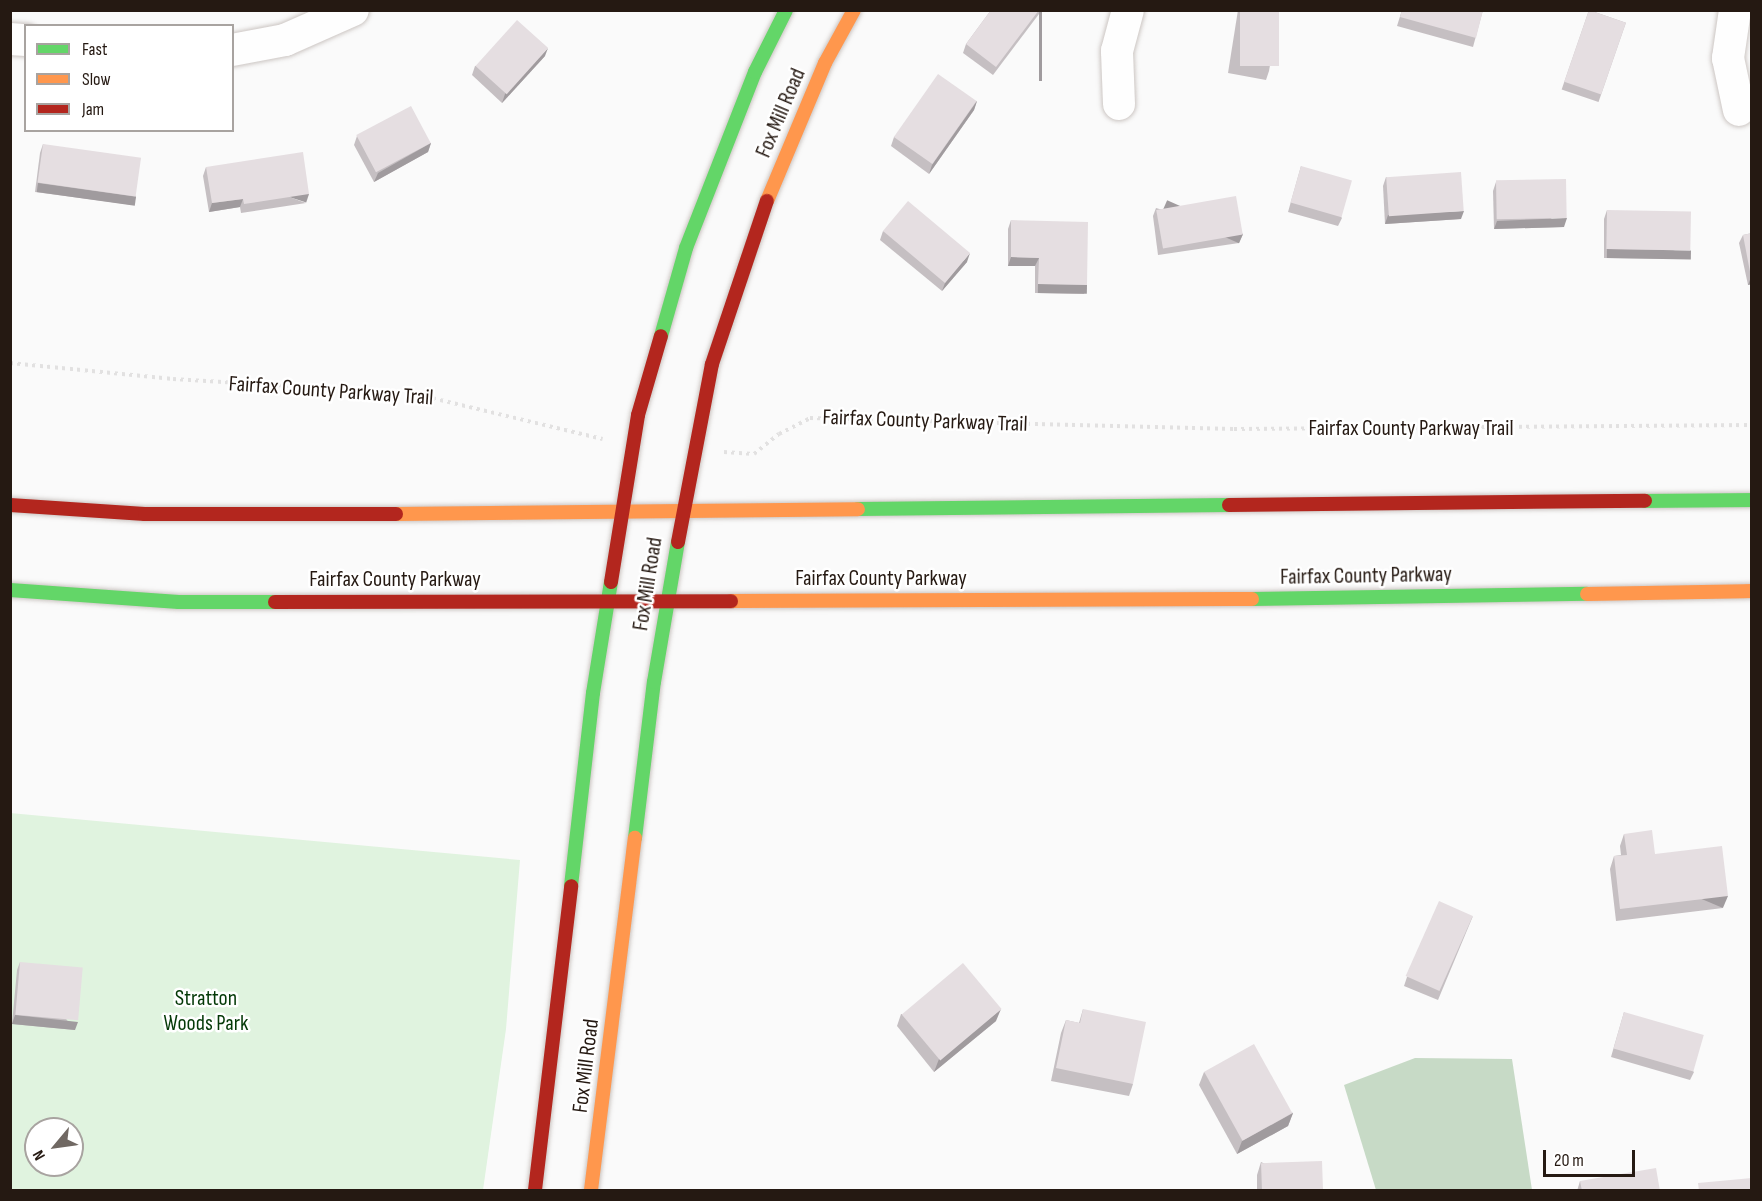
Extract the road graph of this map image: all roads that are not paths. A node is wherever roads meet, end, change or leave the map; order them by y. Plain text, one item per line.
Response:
1 (353, 10) edge
2 (786, 10) edge
3 (854, 10) edge
4 (1128, 10) edge
5 (1735, 10) edge
6 (234, 50) edge
7 (1119, 104) dead end
8 (1739, 110) dead end
9 (1752, 500) edge
10 (10, 505) edge
11 (623, 509) junction
12 (680, 511) junction
13 (10, 590) edge
14 (1752, 591) edge
15 (607, 600) junction
16 (666, 600) junction
17 (535, 1191) edge
18 (591, 1191) edge

1 - 6 street
2 - 11 main road, Fox Mill Road
3 - 12 main road, Fox Mill Road
4 - 7 street
5 - 8 street
9 - 12 main road
10 - 11 main road
11 - 12 main road
11 - 15 main road, Fox Mill Road
12 - 16 main road, Fox Mill Road
13 - 15 main road, Fairfax County Parkway
14 - 16 main road, Fairfax County Parkway
15 - 16 main road, Fairfax County Parkway
15 - 17 main road, Fox Mill Road
16 - 18 main road, Fox Mill Road

